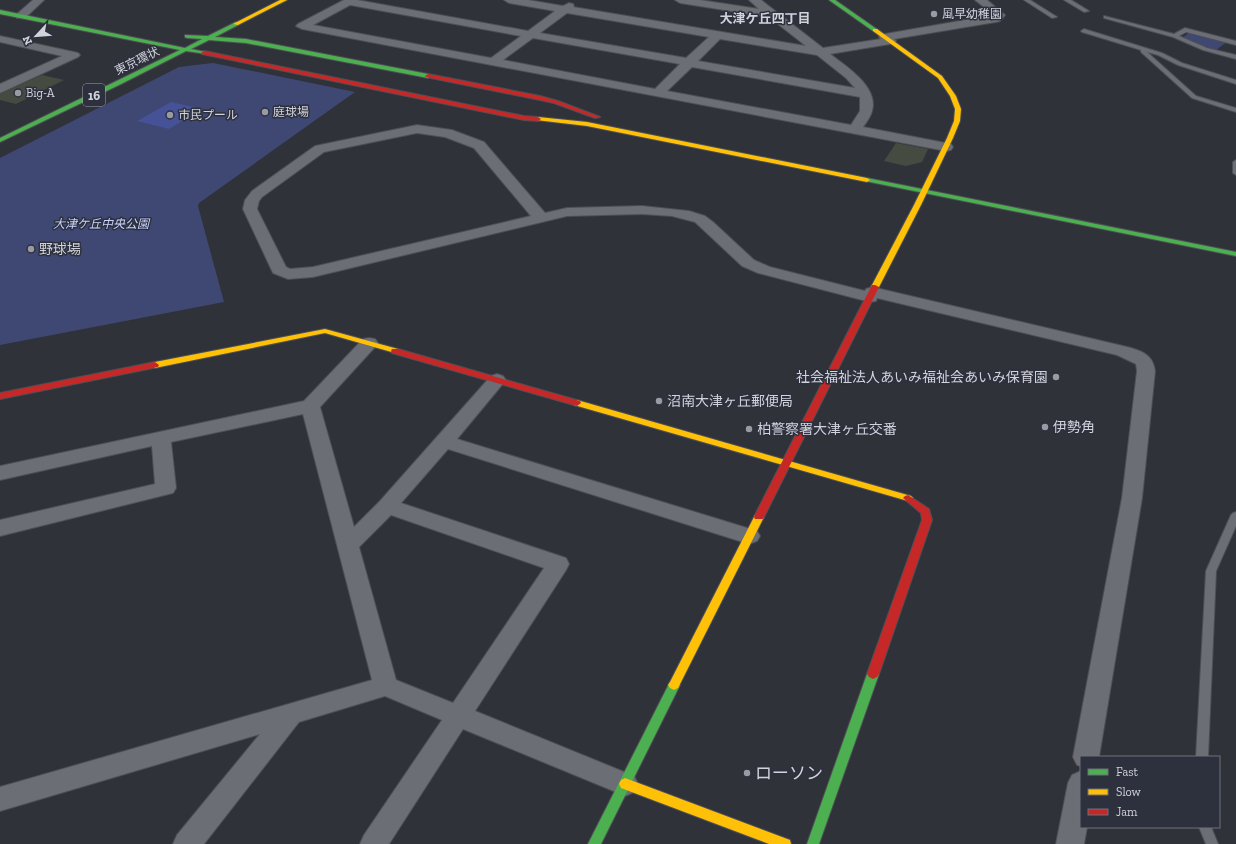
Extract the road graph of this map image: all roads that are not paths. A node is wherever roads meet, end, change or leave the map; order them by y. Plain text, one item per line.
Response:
1 (39, 0) edge
2 (265, 0) edge
3 (284, 0) edge
4 (509, 0) edge
5 (576, 0) edge
6 (680, 0) edge
7 (754, 0) edge
8 (832, 0) edge
9 (980, 0) edge
10 (1027, 0) edge
11 (1067, 0) edge
12 (351, 1) edge
13 (564, 9) junction
14 (0, 12) edge
15 (1086, 12) dead end
16 (772, 14) junction
17 (21, 16) junction
18 (1054, 17) dead end
19 (1106, 17) dead end
20 (53, 22) junction
21 (130, 28) dead end
22 (1084, 31) dead end
23 (530, 34) junction
24 (176, 35) dead end
25 (717, 35) junction
26 (1175, 36) junction
27 (189, 37) junction
28 (208, 38) junction
29 (0, 39) edge
30 (888, 39) junction
31 (1236, 43) edge
32 (170, 46) junction
33 (187, 49) junction
34 (1144, 49) junction
35 (821, 52) junction
36 (156, 53) dead end
37 (1234, 55) edge
38 (493, 62) junction
39 (688, 62) junction
40 (1176, 62) junction
41 (1156, 64) junction
42 (1236, 82) edge
43 (4, 85) edge
44 (658, 93) junction
45 (866, 94) junction
46 (1194, 98) junction
47 (1236, 110) edge
48 (1236, 117) edge
49 (855, 130) junction
50 (0, 140) edge
51 (946, 147) junction
52 (1236, 162) edge
53 (1236, 173) edge
54 (929, 183) junction
55 (968, 191) dead end
56 (924, 192) junction
57 (542, 218) junction
58 (1236, 254) edge
59 (871, 294) junction
60 (369, 343) junction
61 (497, 380) junction
62 (0, 396) edge
63 (310, 406) junction
64 (161, 438) junction
65 (444, 441) junction
66 (786, 463) junction
67 (0, 473) edge
68 (386, 506) junction
69 (1236, 515) edge
70 (0, 528) edge
71 (749, 536) junction
72 (348, 545) junction
73 (386, 686) junction
74 (291, 714) junction
75 (459, 717) junction
76 (1086, 756) edge
77 (1202, 756) edge
78 (625, 784) junction
79 (1080, 789) edge
80 (0, 800) edge
81 (1205, 828) edge
82 (187, 844) edge
83 (374, 844) edge
84 (594, 844) edge
85 (785, 844) edge
86 (813, 844) edge
87 (1070, 844) edge
88 (1212, 844) edge

1 - 17 street
2 - 27 main road, 東京環状
3 - 28 main road, 東京環状 / 16
4 - 13 street
5 - 13 street
6 - 16 street
7 - 16 street
8 - 30 main road
9 - 30 street
10 - 18 lane
11 - 15 lane
12 - 23 street
12 - 38 street
13 - 23 street
13 - 25 street
14 - 17 main road
16 - 35 street
17 - 20 main road
19 - 26 lane
20 - 21 main road
20 - 32 main road
22 - 34 lane
23 - 38 street
23 - 39 street
24 - 27 main road
25 - 35 street
25 - 39 street
26 - 31 lane
26 - 37 lane
27 - 28 main road
27 - 32 main road, 東京環状
28 - 33 main road, 東京環状 / 16
28 - 54 main road
29 - 43 street
30 - 35 street
30 - 51 main road
32 - 33 main road
32 - 36 main road, 東京環状
33 - 50 main road, 東京環状 / 16
33 - 56 main road
34 - 40 lane
34 - 41 lane
35 - 45 street
38 - 44 street
39 - 44 street
39 - 45 street
40 - 41 lane
40 - 42 lane
41 - 46 lane
44 - 49 street
45 - 49 street
46 - 47 lane
46 - 48 lane
49 - 51 street
51 - 54 main road
52 - 53 lane
54 - 55 main road
54 - 56 main road
56 - 58 main road
56 - 59 main road
57 - 57 street
57 - 59 street
59 - 66 main road
59 - 76 street
60 - 61 main road
60 - 62 main road
60 - 63 street
61 - 65 street
61 - 66 main road
63 - 64 street
63 - 72 street
64 - 67 street
64 - 70 street
65 - 68 street
65 - 71 street
66 - 71 main road
66 - 86 main road
68 - 72 street
68 - 75 street
69 - 77 lane
71 - 78 main road
72 - 73 street
73 - 74 street
73 - 75 street
74 - 80 street
74 - 82 street
75 - 78 street
75 - 83 street
78 - 84 main road
78 - 85 main road
79 - 87 street
81 - 88 lane

